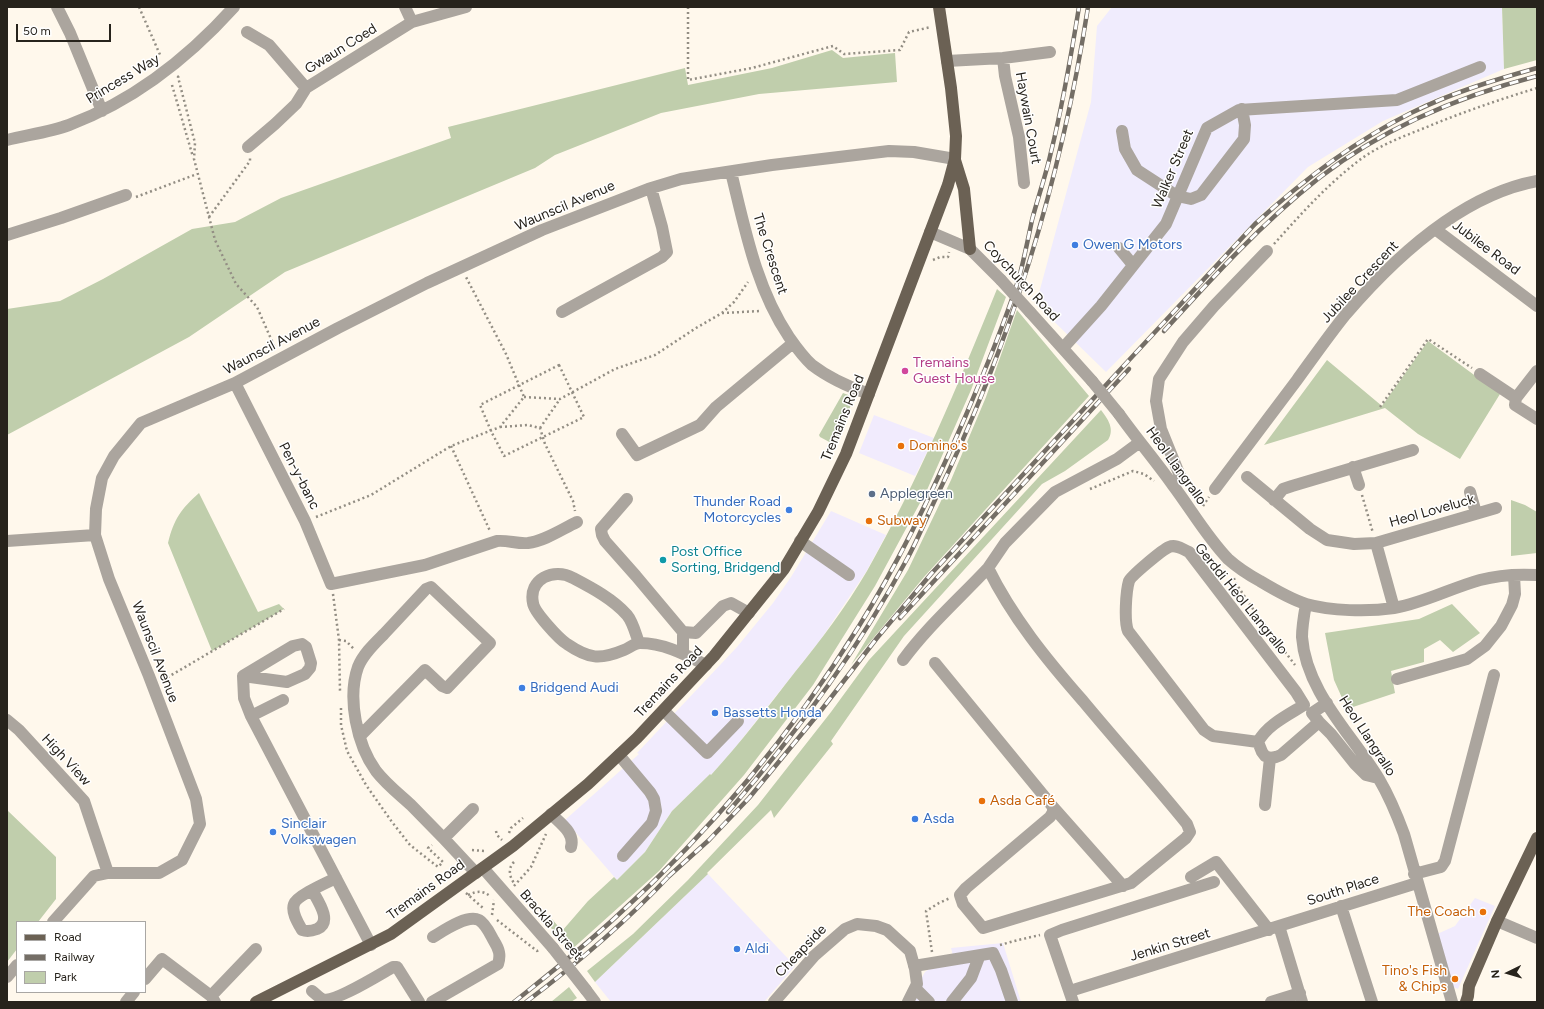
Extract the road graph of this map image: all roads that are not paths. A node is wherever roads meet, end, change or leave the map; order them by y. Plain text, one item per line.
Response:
1 (57, 7) edge
2 (234, 7) edge
3 (405, 7) edge
4 (466, 7) edge
5 (939, 7) edge
6 (412, 22) junction
7 (247, 32) dead end
8 (1050, 52) dead end
9 (1003, 58) junction
10 (947, 61) junction
11 (1480, 67) dead end
12 (306, 88) junction
13 (1242, 110) junction
14 (102, 111) junction
15 (1122, 131) dead end
16 (7, 140) edge
17 (250, 145) road end
18 (955, 159) junction
19 (731, 172) junction
20 (1537, 181) edge
21 (1024, 183) dead end
22 (651, 188) junction
23 (126, 195) road end
24 (1177, 196) junction
25 (1435, 229) junction
26 (930, 232) junction
27 (7, 235) edge
28 (970, 248) junction
29 (1119, 248) dead end
30 (1267, 251) road end
31 (1134, 265) junction
32 (1537, 306) edge
33 (562, 312) dead end
34 (794, 343) junction
35 (1063, 348) junction
36 (1537, 371) edge
37 (1480, 374) road end
38 (235, 383) junction
39 (869, 394) junction
40 (1516, 398) junction
41 (1119, 414) joint
42 (1537, 419) edge
43 (622, 434) dead end
44 (1140, 442) junction
45 (1413, 450) dead end
46 (1353, 468) junction
47 (1247, 477) dead end
48 (1173, 485) junction
49 (1359, 485) road end
50 (1213, 492) road end
51 (1470, 492) dead end
52 (627, 499) dead end
53 (1274, 500) junction
54 (1496, 508) dead end
55 (1476, 513) junction
56 (577, 522) road end
57 (95, 535) junction
58 (7, 541) edge
59 (800, 541) junction
60 (1376, 542) junction
61 (988, 568) junction
62 (849, 575) dead end
63 (1514, 575) junction
64 (1537, 575) edge
65 (1306, 604) junction
66 (1394, 608) junction
67 (749, 613) junction
68 (683, 632) junction
69 (639, 643) junction
70 (683, 654) junction
71 (902, 660) dead end
72 (934, 663) dead end
73 (706, 665) junction
74 (1494, 675) dead end
75 (243, 676) junction
76 (1397, 679) dead end
77 (283, 700) dead end
78 (1327, 703) junction
79 (664, 711) junction
80 (1312, 713) junction
81 (251, 716) junction
82 (7, 720) edge
83 (738, 721) dead end
84 (360, 736) junction
85 (1258, 742) junction
86 (619, 755) junction
87 (1270, 758) junction
88 (1378, 778) junction
89 (1265, 805) dead end
90 (1053, 806) junction
91 (473, 809) dead end
92 (551, 814) junction
93 (444, 838) junction
94 (1537, 838) edge
95 (572, 848) dead end
96 (623, 856) dead end
97 (480, 871) junction
98 (108, 873) junction
99 (1191, 877) dead end
100 (336, 878) junction
101 (1415, 878) junction
102 (1214, 882) dead end
103 (1123, 886) junction
104 (312, 890) dead end
105 (1341, 906) junction
106 (54, 921) edge
107 (1497, 921) junction
108 (1274, 928) junction
109 (433, 937) dead end
110 (1537, 938) edge
111 (371, 944) junction
112 (256, 949) dead end
113 (979, 956) junction
114 (914, 966) junction
115 (16, 967) edge
116 (7, 978) edge
117 (146, 978) edge
118 (305, 978) junction
119 (1469, 986) junction
120 (915, 988) junction
121 (133, 993) edge
122 (314, 996) edge
123 (1072, 997) edge
124 (1301, 997) edge
125 (213, 999) edge
126 (126, 1002) edge
127 (256, 1002) edge
128 (419, 1002) edge
129 (432, 1002) edge
130 (595, 1002) edge
131 (774, 1002) edge
132 (908, 1002) edge
133 (929, 1002) edge
134 (952, 1002) edge
135 (1012, 1002) edge
136 (1271, 1002) edge
137 (1372, 1002) edge
138 (1452, 1002) edge
139 (1458, 1002) edge
140 (1466, 1002) edge

1 - 14 street
2 - 14 street, Princess Way
3 - 6 street
4 - 6 street, Gwaun Coed
5 - 10 main road
6 - 12 street, Gwaun Coed
7 - 12 street, Gwaun Coed
8 - 9 street, Haywain Court
9 - 10 street, Haywain Court
9 - 21 street, Haywain Court
10 - 18 main road
11 - 13 street, Walker Street
12 - 17 street, Gwaun Coed
13 - 24 street, Walker Street
13 - 24 street
14 - 16 street, Princess Way
15 - 24 street
18 - 19 street, Waunscil Avenue
18 - 26 main road
18 - 28 main road
19 - 22 street, Waunscil Avenue
19 - 34 street, The Crescent
20 - 25 street, Jubilee Crescent
22 - 33 street
22 - 38 street, Waunscil Avenue
23 - 27 street
24 - 31 street, Walker Street
25 - 32 street, Jubilee Road
25 - 50 street, Jubilee Crescent
26 - 28 street, Coychurch Road
26 - 39 main road, Tremains Road
28 - 35 street, Coychurch Road, bridge
29 - 31 street
30 - 48 street
31 - 35 street, Walker Street
34 - 39 street, The Crescent
34 - 43 street
35 - 41 street, Coychurch Road, bridge
36 - 40 street
37 - 40 street
38 - 56 street, Pen-y-banc
38 - 57 street, Waunscil Avenue
39 - 59 main road, Tremains Road
40 - 42 street
41 - 44 street, Heol Llangrallo
44 - 48 street, Heol Llangrallo
44 - 61 street
45 - 46 street
46 - 49 street
46 - 53 street
47 - 53 street, Heol Loveluck
48 - 65 street, Heol Llangrallo
51 - 55 street
52 - 68 street
53 - 60 street, Heol Loveluck
54 - 55 street, Heol Loveluck
55 - 60 street, Heol Loveluck
57 - 58 street
57 - 98 street, Waunscil Avenue
59 - 62 street
59 - 67 main road, Tremains Road
60 - 66 street, Heol Loveluck
61 - 71 street
61 - 103 street
63 - 64 street, Heol Llangrallo
63 - 66 street, Heol Llangrallo
63 - 76 street
65 - 66 street, Heol Llangrallo
65 - 78 street, Heol Llangrallo
67 - 68 street
67 - 73 main road, Tremains Road
68 - 70 street
69 - 69 street
69 - 70 street
70 - 73 street
72 - 90 street
73 - 79 main road, Tremains Road
74 - 101 street, South Place
75 - 75 street
75 - 81 street
77 - 81 street
78 - 80 street
78 - 88 street, Heol Llangrallo
79 - 83 street
79 - 86 main road, Tremains Road
80 - 85 street
80 - 85 street, Gerddi Heol Llangrallo
80 - 87 street
80 - 88 street, Gerddi Heol Llangrallo
81 - 100 street
82 - 98 street, High View
84 - 84 street, Brackla Street
84 - 93 street, Brackla Street
85 - 87 street
86 - 92 main road, Tremains Road
86 - 96 street
87 - 89 street
88 - 101 street, Heol Llangrallo
90 - 103 street
90 - 103 street
91 - 93 street
92 - 95 street
92 - 97 main road, Tremains Road
93 - 97 street, Brackla Street
94 - 107 main road
97 - 111 main road, Tremains Road
97 - 130 street, Brackla Street, bridge
98 - 106 street, Waunscil Avenue
99 - 108 street
100 - 104 street
100 - 111 street
101 - 105 street, South Place
101 - 138 street
102 - 123 street
105 - 108 street, South Place
105 - 137 street
107 - 110 street
107 - 119 main road
108 - 123 street, Jenkin Street
108 - 124 street
109 - 129 street
111 - 118 main road, Tremains Road
112 - 125 street
113 - 114 street
113 - 134 street
113 - 135 street
114 - 120 street, Cheapside
114 - 131 street, Cheapside
115 - 116 street
117 - 125 street
118 - 122 street
118 - 127 main road, Tremains Road
119 - 139 main road
119 - 140 main road
120 - 132 street, Cheapside
120 - 133 street
121 - 126 street
122 - 128 street
124 - 136 street

